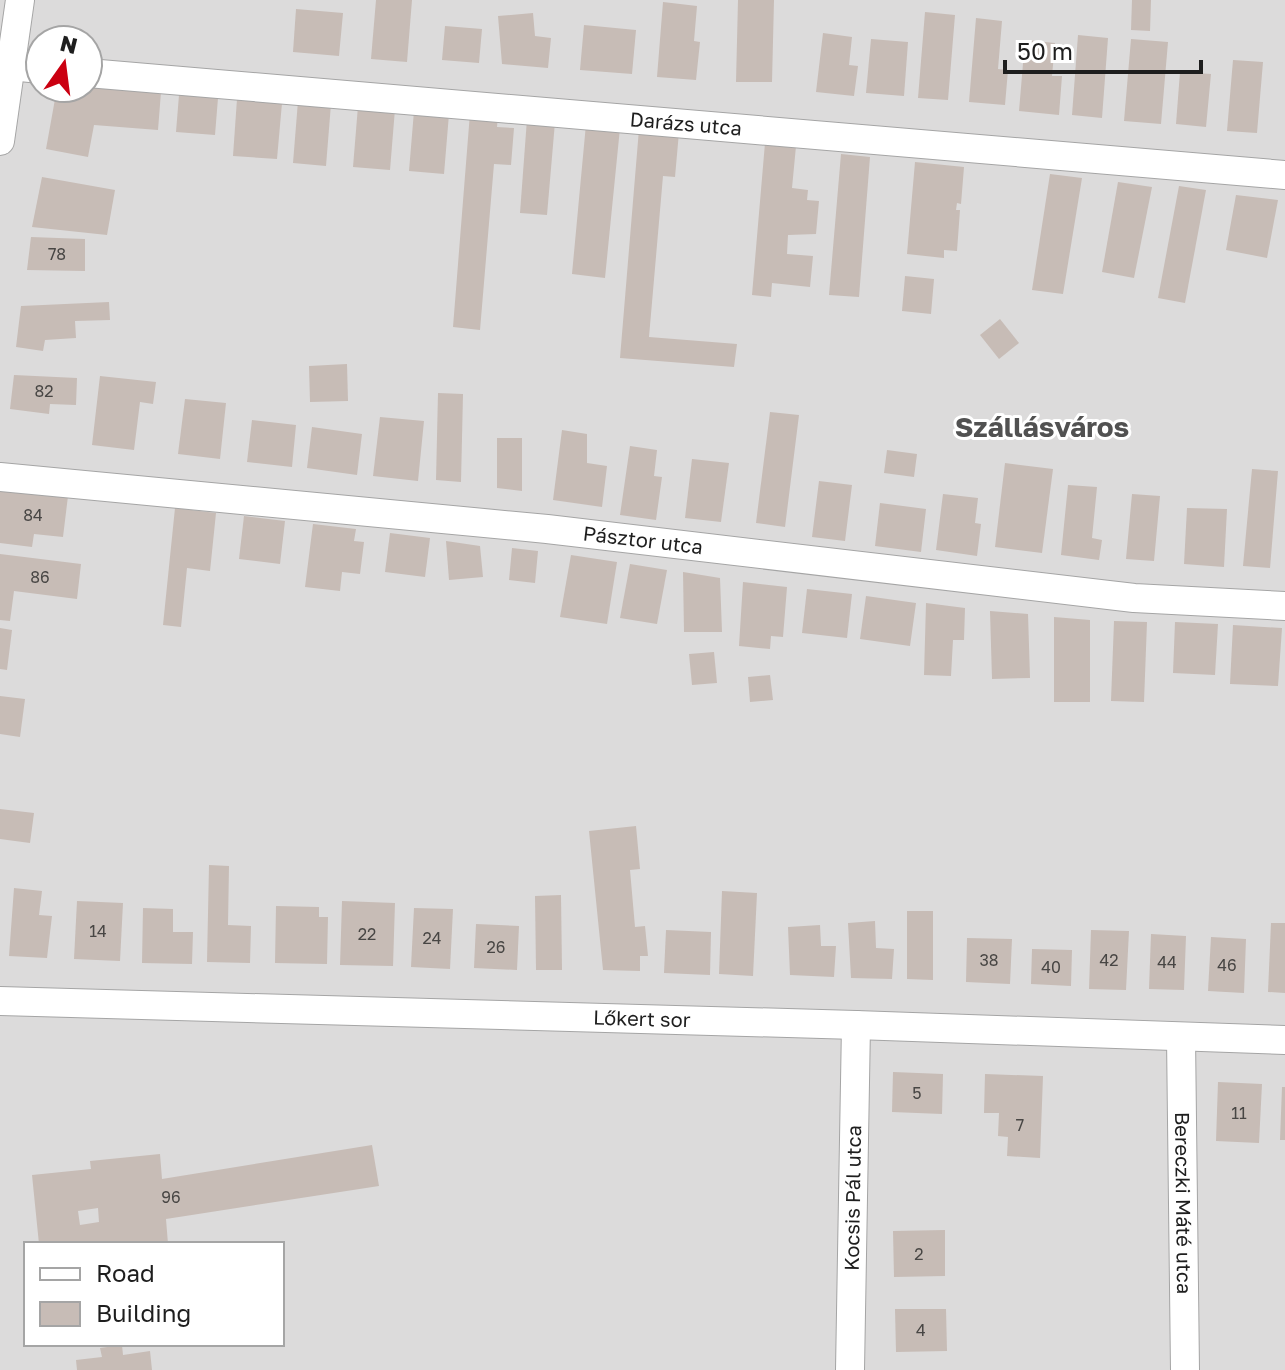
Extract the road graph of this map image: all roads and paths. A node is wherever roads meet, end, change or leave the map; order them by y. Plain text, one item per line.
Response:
1 (20, 0) edge
2 (11, 66) junction
3 (24, 67) edge
4 (104, 74) edge
5 (0, 141) edge
6 (1285, 175) edge
7 (0, 477) edge
8 (1285, 606) edge
9 (0, 1001) edge
10 (856, 1025) junction
11 (1181, 1037) junction
12 (1285, 1040) edge
13 (850, 1370) edge
14 (1185, 1370) edge

1 - 2 street
2 - 3 street
2 - 5 street
4 - 6 street, Darázs utca
7 - 8 street, Pásztor utca
9 - 10 street, Lőkert sor
10 - 11 street, Lőkert sor
10 - 13 street, Kocsis Pál utca
11 - 12 street, Lőkert sor
11 - 14 street, Bereczki Máté utca

